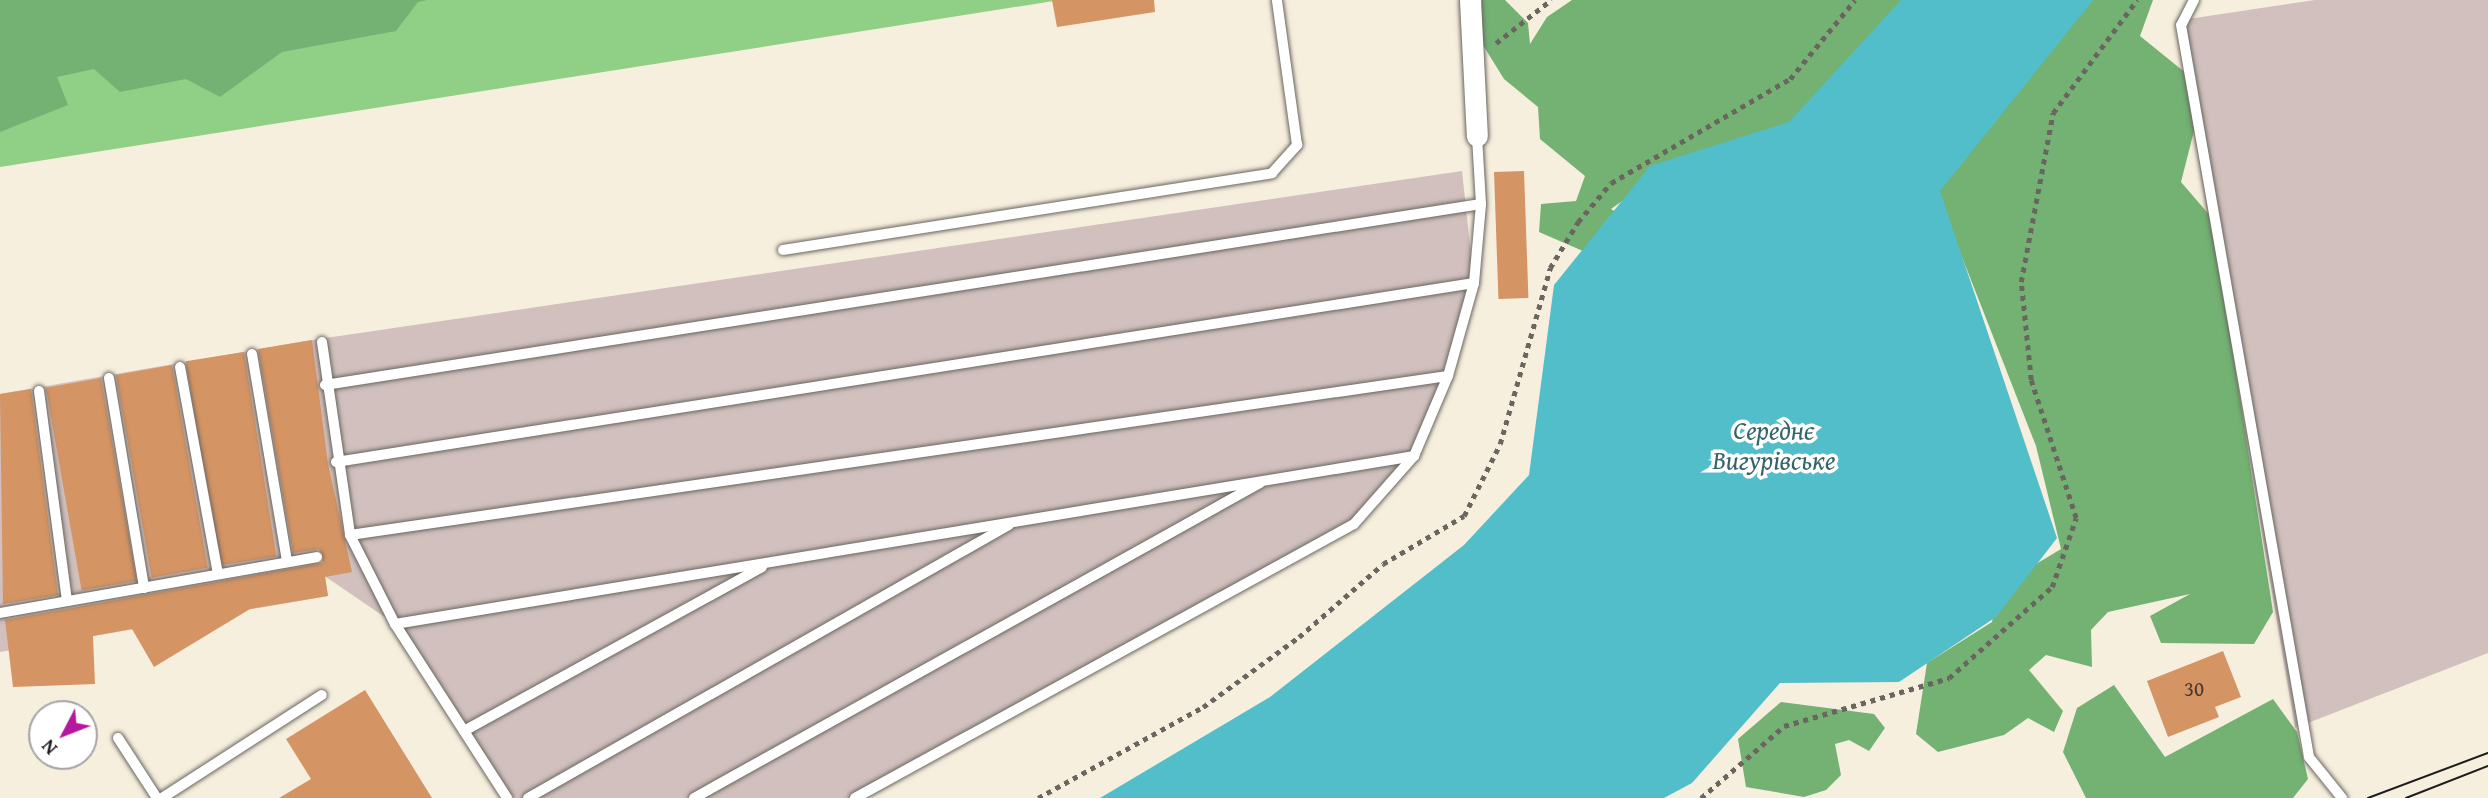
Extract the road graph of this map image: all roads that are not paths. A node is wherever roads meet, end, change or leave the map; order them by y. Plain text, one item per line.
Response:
1 (1277, 0) edge
2 (1470, 0) edge
3 (2194, 0) edge
4 (1477, 136) joint
5 (1481, 204) junction
6 (783, 250) dead end
7 (1474, 283) junction
8 (322, 342) dead end
9 (252, 354) dead end
10 (180, 367) dead end
11 (1448, 376) junction
12 (109, 379) dead end
13 (325, 385) junction
14 (39, 391) dead end
15 (1414, 456) junction
16 (336, 461) junction
17 (1267, 480) junction
18 (1016, 521) junction
19 (350, 535) junction
20 (317, 557) dead end
21 (287, 562) junction
22 (771, 562) junction
23 (218, 574) junction
24 (144, 588) junction
25 (67, 601) junction
26 (0, 613) edge
27 (395, 624) junction
28 (322, 695) dead end
29 (464, 731) junction
30 (118, 738) dead end
31 (157, 798) edge
32 (162, 798) edge
33 (507, 798) edge
34 (528, 798) edge
35 (694, 798) edge
36 (855, 798) edge
37 (2342, 798) edge

1 - 6 lane
2 - 4 street
3 - 37 lane
4 - 5 lane
5 - 7 lane
5 - 13 lane
7 - 11 lane
7 - 16 lane
8 - 13 lane
9 - 21 lane
10 - 23 lane
11 - 15 lane
11 - 19 lane
12 - 24 lane
13 - 16 lane
14 - 25 lane
15 - 17 lane
15 - 36 lane
16 - 19 lane
17 - 18 lane
17 - 35 lane
18 - 22 lane
18 - 34 lane
19 - 27 lane
20 - 21 lane
21 - 23 lane
22 - 27 lane
22 - 29 lane
23 - 24 lane
24 - 25 lane
25 - 26 lane
27 - 29 lane
28 - 32 lane
29 - 33 lane
30 - 31 lane

